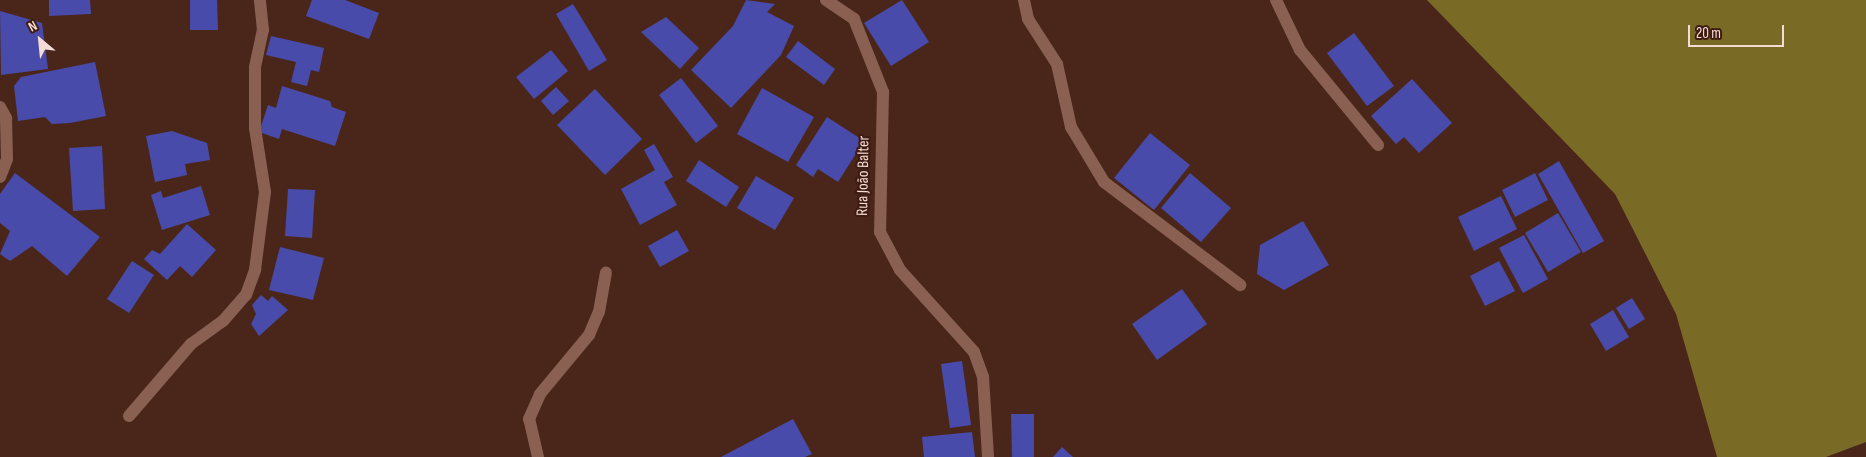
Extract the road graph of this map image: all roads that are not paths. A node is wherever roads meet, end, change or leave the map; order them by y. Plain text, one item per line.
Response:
1 (260, 0) edge
2 (826, 0) edge
3 (1024, 0) edge
4 (1276, 0) edge
5 (0, 107) edge
6 (1378, 145) dead end
7 (0, 177) edge
8 (606, 272) dead end
9 (1240, 285) dead end
10 (129, 416) dead end
11 (538, 457) edge
12 (988, 457) edge

1 - 10 street
2 - 12 street, Rua João Balter
3 - 9 street
4 - 6 street
5 - 7 street
8 - 11 street

